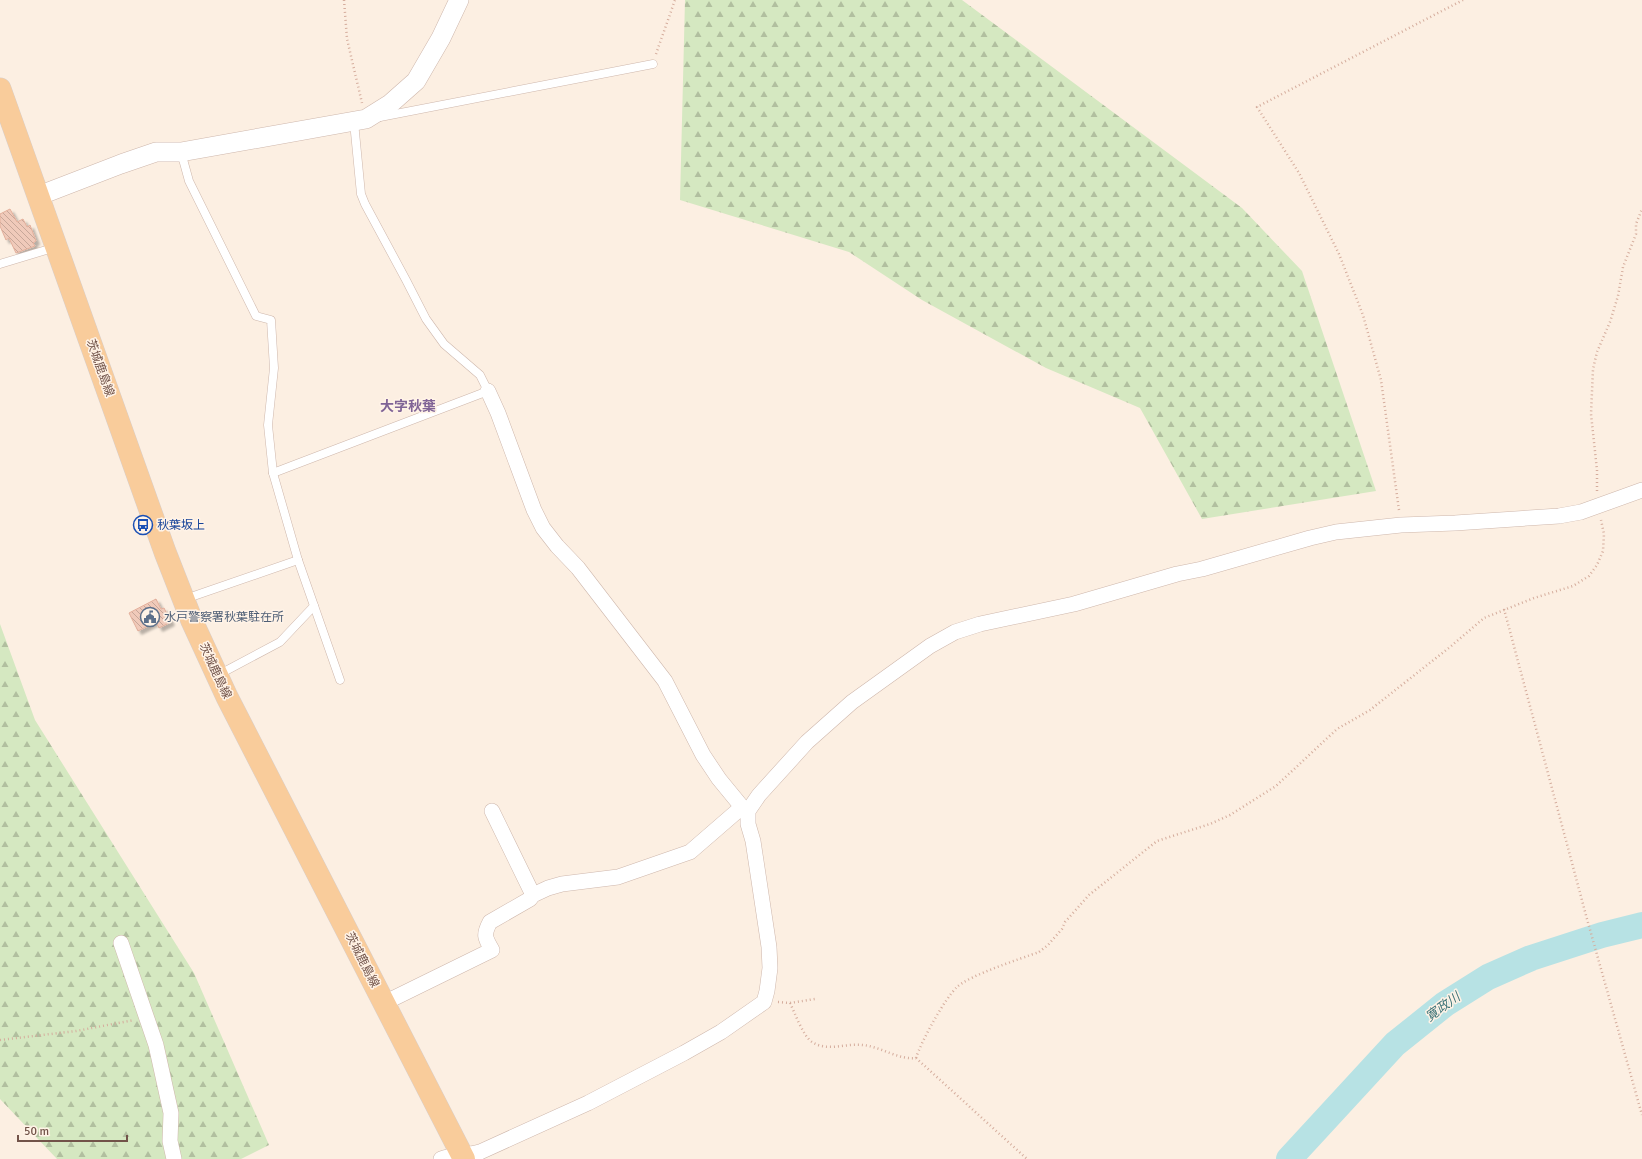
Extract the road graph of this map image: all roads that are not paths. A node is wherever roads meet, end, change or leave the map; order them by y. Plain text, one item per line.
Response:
1 (459, 0) edge
2 (653, 64) road end
3 (0, 89) edge
4 (360, 121) junction
5 (180, 152) junction
6 (38, 196) junction
7 (57, 247) junction
8 (0, 264) edge
9 (488, 391) junction
10 (273, 473) junction
11 (1642, 490) edge
12 (298, 560) junction
13 (183, 600) junction
14 (314, 606) junction
15 (217, 675) junction
16 (340, 680) dead end
17 (745, 809) junction
18 (492, 811) dead end
19 (534, 895) junction
20 (121, 943) dead end
21 (384, 1002) junction
22 (463, 1157) edge
23 (174, 1159) edge
24 (441, 1159) edge

1 - 4 street
2 - 4 lane
3 - 6 main road, 茨城鹿島線
4 - 5 street
4 - 9 lane
5 - 6 street
5 - 10 lane
6 - 7 main road, 茨城鹿島線
7 - 8 lane
7 - 13 main road, 茨城鹿島線
9 - 10 lane
9 - 17 street
10 - 12 lane
11 - 17 street
12 - 13 lane
12 - 14 lane
13 - 15 main road, 茨城鹿島線
14 - 15 lane
14 - 16 lane
15 - 21 main road, 茨城鹿島線
17 - 19 street
17 - 22 street
18 - 19 street
19 - 21 street
20 - 23 street
21 - 22 main road, 茨城鹿島線
22 - 24 street

